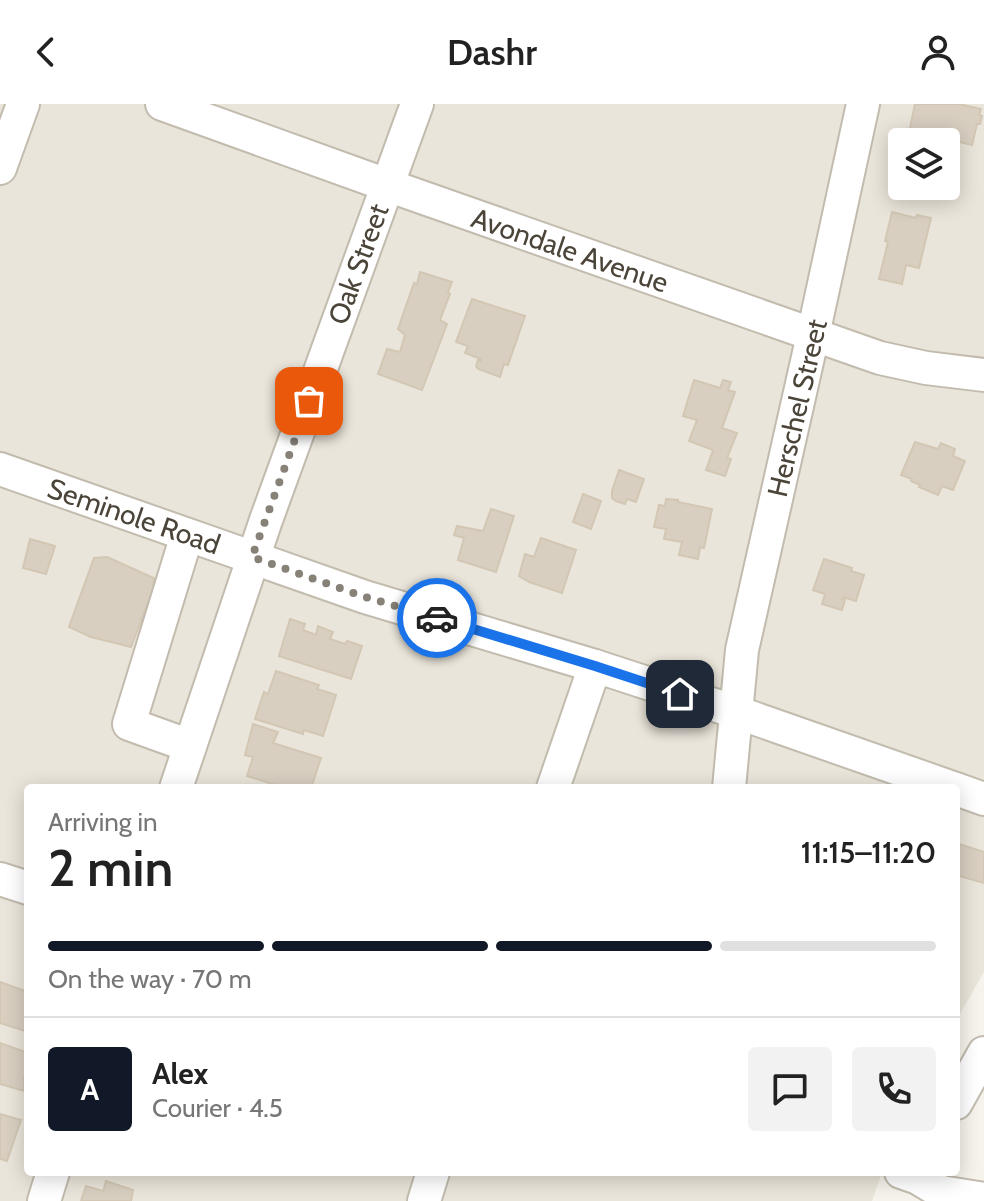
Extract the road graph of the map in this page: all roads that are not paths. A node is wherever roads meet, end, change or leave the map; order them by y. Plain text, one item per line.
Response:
1 (23, 104) edge
2 (162, 104) edge
3 (417, 104) edge
4 (863, 104) edge
5 (0, 168) edge
6 (387, 185) junction
7 (813, 335) junction
8 (984, 375) edge
9 (0, 469) edge
10 (187, 535) junction
11 (252, 557) junction
12 (595, 666) junction
13 (736, 712) junction
14 (190, 746) junction
15 (177, 784) edge
16 (554, 784) edge
17 (729, 784) edge
18 (940, 784) edge
19 (960, 791) edge
20 (984, 799) edge
21 (0, 879) edge
22 (24, 887) edge
23 (984, 1053) edge
24 (960, 1096) edge
25 (52, 1176) edge
26 (432, 1176) edge
27 (912, 1181) edge
28 (984, 1199) edge
29 (44, 1201) edge
30 (424, 1201) edge

1 - 5 street
2 - 6 street, Avondale Avenue
3 - 6 street, Oak Street
4 - 7 street, Herschel Street
6 - 7 street, Avondale Avenue
6 - 11 street, Oak Street
7 - 8 street, Avondale Avenue
7 - 13 street, Herschel Street
9 - 10 street, Seminole Road
10 - 11 street, Seminole Road
10 - 14 street
11 - 12 street, Seminole Road
11 - 14 street, Oak Street
12 - 13 street, Seminole Road
12 - 16 street
13 - 17 street, Herschel Street
13 - 18 street, Seminole Road
14 - 15 street, Oak Street
19 - 20 street, Seminole Road
21 - 22 street
23 - 24 street
25 - 29 street
26 - 30 street
27 - 28 street

